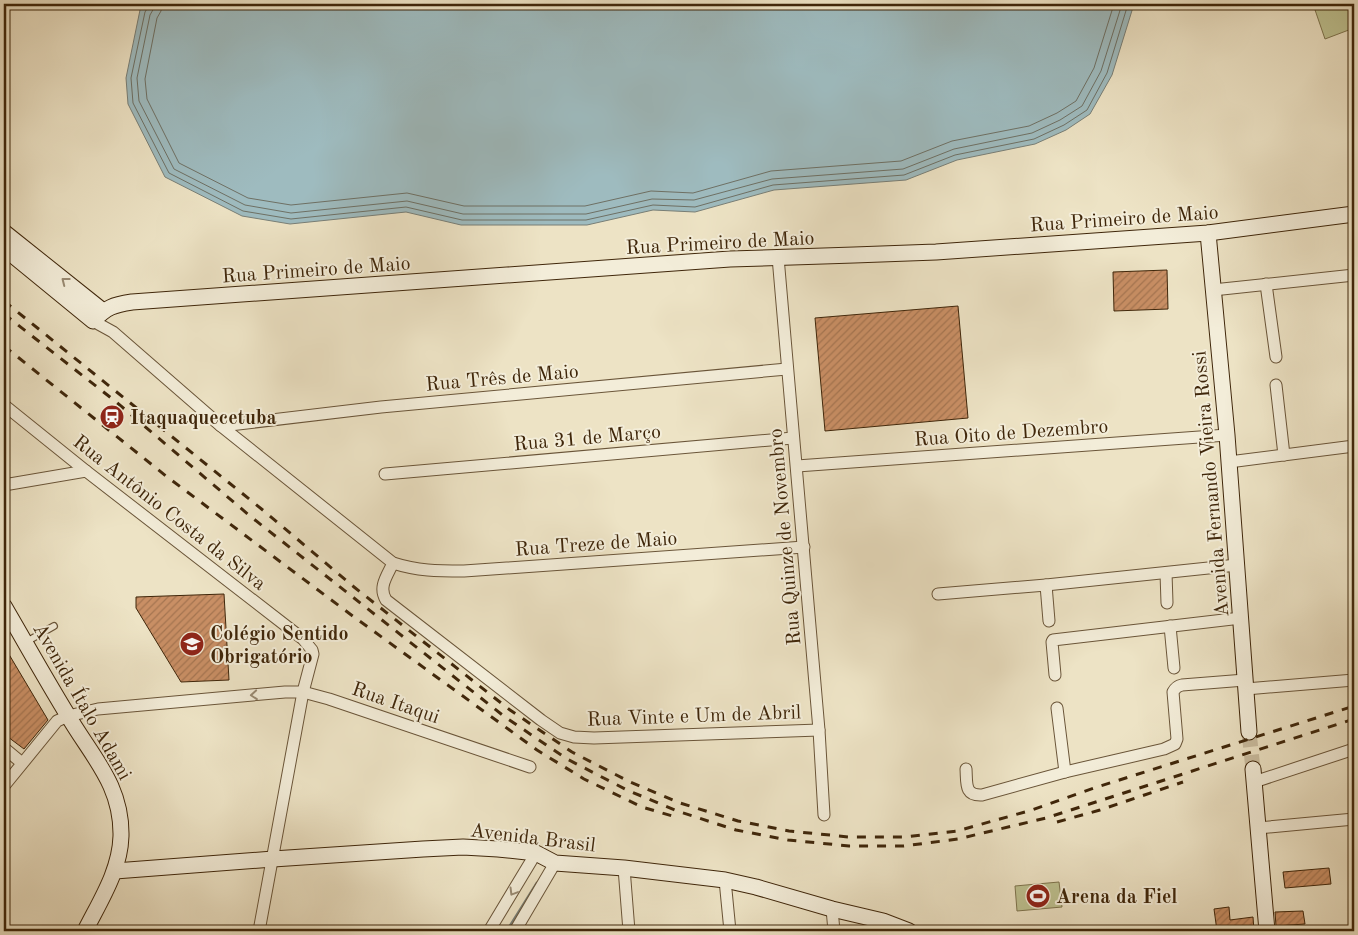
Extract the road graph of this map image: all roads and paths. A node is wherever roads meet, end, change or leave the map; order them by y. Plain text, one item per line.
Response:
1 (1354, 214) edge
2 (4, 232) edge
3 (1208, 234) junction
4 (4, 248) edge
5 (778, 257) junction
6 (1354, 275) edge
7 (1266, 284) junction
8 (1213, 290) junction
9 (98, 316) junction
10 (1276, 358) dead end
11 (787, 369) junction
12 (1276, 385) dead end
13 (4, 404) edge
14 (221, 426) junction
15 (1227, 435) junction
16 (793, 438) junction
17 (1354, 446) edge
18 (1284, 455) junction
19 (1229, 462) junction
20 (796, 466) junction
21 (86, 472) junction
22 (385, 474) dead end
23 (4, 485) edge
24 (804, 547) junction
25 (393, 563) junction
26 (1237, 565) junction
27 (1166, 572) junction
28 (1046, 585) junction
29 (938, 594) dead end
30 (1167, 603) dead end
31 (4, 606) edge
32 (1241, 618) junction
33 (1049, 621) dead end
34 (54, 626) dead end
35 (1170, 626) junction
36 (26, 642) junction
37 (1174, 668) dead end
38 (1055, 675) dead end
39 (1354, 680) edge
40 (1245, 684) junction
41 (303, 692) junction
42 (1057, 708) dead end
43 (68, 716) junction
44 (819, 730) junction
45 (1249, 732) tunnel mouth
46 (4, 748) edge
47 (1354, 749) edge
48 (22, 763) junction
49 (530, 767) dead end
50 (966, 769) dead end
51 (1065, 772) junction
52 (1254, 776) joint
53 (4, 786) edge
54 (824, 815) dead end
55 (1354, 818) edge
56 (1258, 828) junction
57 (536, 853) junction
58 (273, 859) junction
59 (555, 863) junction
60 (624, 868) junction
61 (115, 871) junction
62 (725, 880) junction
63 (832, 909) junction
64 (518, 929) edge
65 (85, 931) edge
66 (259, 931) edge
67 (489, 931) edge
68 (629, 931) edge
69 (730, 931) edge
70 (834, 931) edge
71 (910, 931) edge
72 (1267, 931) edge

1 - 3 main road, Rua Primeiro de Maio
9 -> 2 main road
3 - 5 main road, Rua Primeiro de Maio
3 - 8 main road, Avenida Fernando Vieira Rossi
4 - 9 main road
5 - 9 main road, Rua Primeiro de Maio
5 - 11 street, Rua Quinze de Novembro
6 - 7 street
7 - 8 street
7 - 10 street
8 - 15 main road, Avenida Fernando Vieira Rossi
9 - 14 street
11 - 14 street, Rua Três de Maio
11 - 16 street, Rua Quinze de Novembro
12 - 18 street
13 - 21 street, Rua Antônio Costa da Silva
14 - 25 street
15 - 19 main road, Avenida Fernando Vieira Rossi
15 - 20 street, Rua Oito de Dezembro
16 - 20 street, Rua Quinze de Novembro
16 - 22 street, Rua 31 de Março
17 - 18 street
18 - 19 street
19 - 26 main road, Avenida Fernando Vieira Rossi
20 - 24 street, Rua Quinze de Novembro
21 - 23 street
21 - 41 street, Rua Antônio Costa da Silva
24 - 25 street, Rua Treze de Maio
24 - 44 street, Rua Quinze de Novembro
25 - 44 street, Rua Vinte e Um de Abril
26 - 27 street
26 - 32 main road, Avenida Fernando Vieira Rossi
27 - 28 street
27 - 30 street
28 - 29 street
28 - 33 street
31 - 36 main road, Avenida Ítalo Adami
32 - 35 street
32 - 40 main road, Avenida Fernando Vieira Rossi
34 - 36 lane
35 - 37 street
35 - 38 street
36 - 43 main road, Avenida Ítalo Adami
39 - 40 street
40 - 45 main road, Avenida Fernando Vieira Rossi
40 - 51 street
41 -> 43 street, Rua Itaqui
41 - 49 street, Rua Itaqui
41 - 58 street
42 - 51 street
43 - 48 street
43 - 61 main road, Avenida Ítalo Adami
44 - 54 street, Rua Quinze de Novembro
46 - 48 street
47 - 52 street
48 - 53 street
50 - 51 street
52 - 56 main road
55 - 56 street
56 - 72 main road
57 - 58 main road, Avenida Brasil
57 - 59 main road, Avenida Brasil
57 -> 67 street
58 - 61 main road, Avenida Brasil
58 - 66 street
59 - 60 main road, Avenida Brasil
59 - 64 street
60 - 62 main road, Avenida Brasil
60 - 68 street
61 - 65 main road, Avenida Ítalo Adami
62 - 63 main road, Avenida Brasil
62 - 69 street
63 - 70 street
63 - 71 main road, Avenida Brasil

